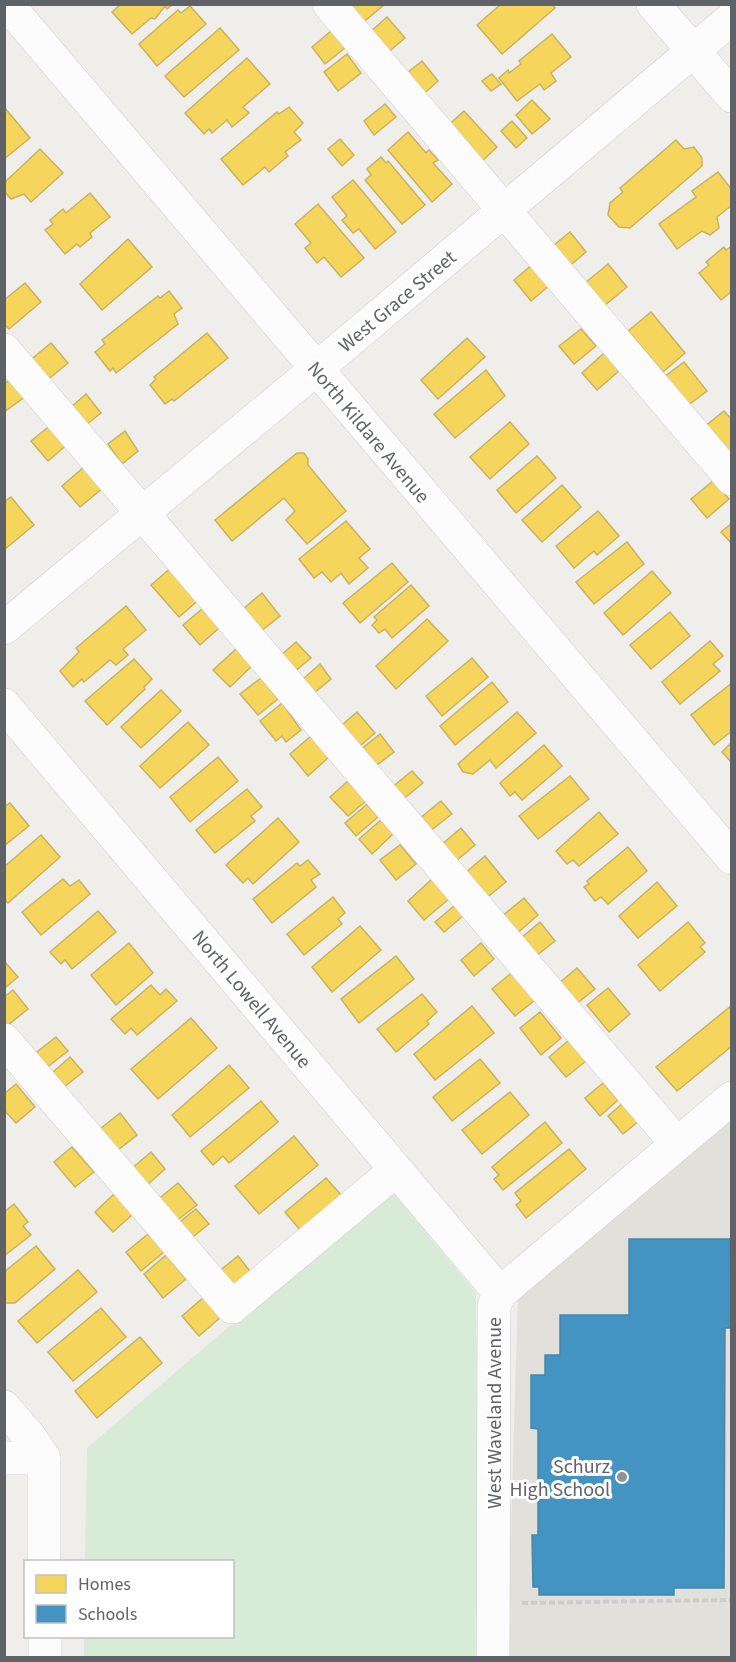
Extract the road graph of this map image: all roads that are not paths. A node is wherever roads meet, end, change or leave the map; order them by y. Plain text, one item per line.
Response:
1 (7, 4) edge
2 (329, 4) edge
3 (654, 4) edge
4 (732, 18) edge
5 (692, 50) junction
6 (732, 96) edge
7 (505, 210) junction
8 (4, 350) edge
9 (316, 369) junction
10 (732, 479) edge
11 (143, 513) junction
12 (4, 628) edge
13 (4, 705) edge
14 (732, 858) edge
15 (4, 1040) edge
16 (732, 1098) edge
17 (677, 1144) junction
18 (396, 1170) junction
19 (500, 1293) junction
20 (4, 1407) edge
21 (4, 1458) edge
22 (44, 1458) junction
23 (44, 1560) edge
24 (45, 1638) edge
25 (45, 1658) edge
26 (493, 1658) edge

1 - 9 street, North Kildare Avenue
2 - 7 street
3 - 5 street
4 - 5 street, West Grace Street
5 - 6 street
5 - 7 street, West Grace Street
7 - 9 street, West Grace Street
7 - 10 street
8 - 11 street
9 - 11 street, West Grace Street
9 - 14 street, North Kildare Avenue
11 - 12 street, West Grace Street
11 - 17 street
13 - 18 street, North Lowell Avenue
15 - 18 street
16 - 17 street, West Waveland Avenue
17 - 19 street, West Waveland Avenue
18 - 19 street, North Lowell Avenue
19 - 26 street, West Waveland Avenue
20 - 22 street
21 - 22 street
22 - 23 street
24 - 25 street

